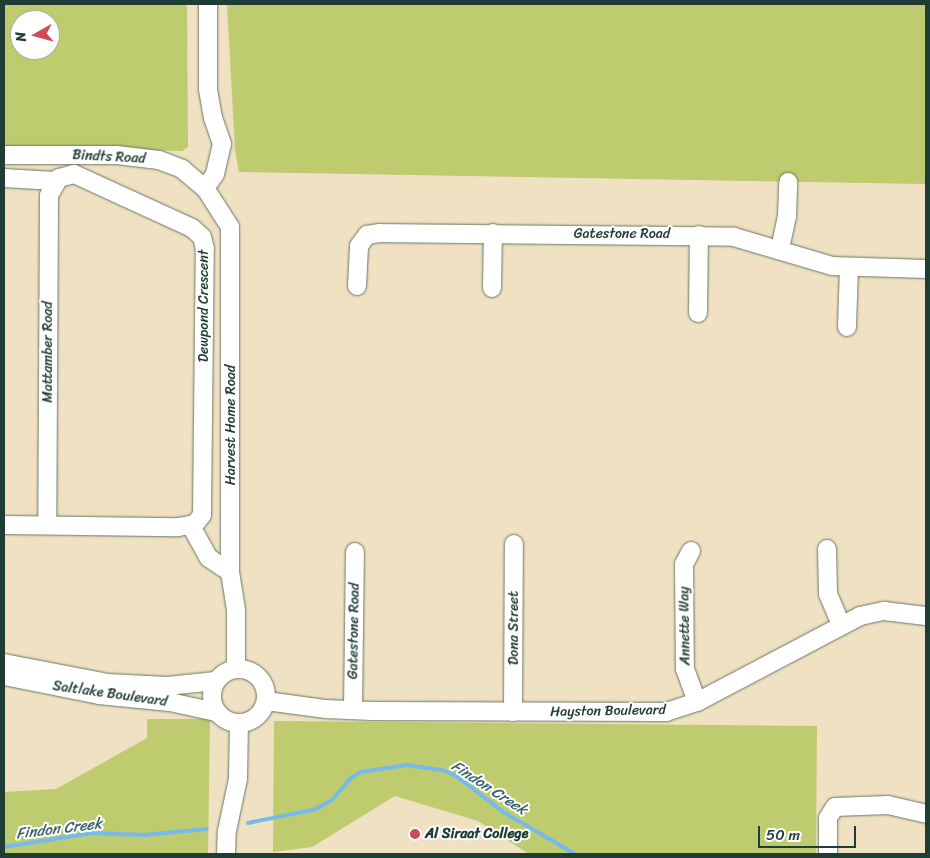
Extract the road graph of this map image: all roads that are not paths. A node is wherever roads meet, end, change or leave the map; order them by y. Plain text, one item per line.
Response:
1 (208, 4) edge
2 (4, 154) edge
3 (4, 178) edge
4 (56, 181) junction
5 (788, 182) dead end
6 (205, 188) junction
7 (493, 233) junction
8 (699, 235) junction
9 (780, 249) junction
10 (849, 268) junction
11 (926, 269) edge
12 (357, 286) dead end
13 (492, 288) dead end
14 (698, 313) dead end
15 (848, 327) dead end
16 (4, 524) edge
17 (47, 524) junction
18 (191, 526) junction
19 (514, 544) dead end
20 (827, 549) dead end
21 (691, 551) dead end
22 (355, 552) dead end
23 (230, 572) junction
24 (926, 616) edge
25 (841, 624) junction
26 (4, 663) edge
27 (236, 669) junction
28 (4, 676) edge
29 (216, 681) junction
30 (266, 701) junction
31 (697, 702) junction
32 (353, 710) junction
33 (216, 712) junction
34 (513, 712) junction
35 (239, 724) junction
36 (926, 814) edge
37 (226, 854) edge
38 (828, 854) edge

1 - 6 street
2 - 6 street, Bindts Road
3 - 4 street, Dewpond Crescent
4 - 17 street, Mattamber Road
4 - 18 street, Dewpond Crescent
5 - 9 street
6 - 23 street, Harvest Home Road
7 - 8 street, Gatestone Road
7 - 12 street, Gatestone Road
7 - 13 street
8 - 9 street, Gatestone Road
8 - 14 street
9 - 10 street, Gatestone Road
10 - 11 street, Gatestone Road
10 - 15 street
16 - 17 street
17 - 18 street
18 - 23 street
19 - 34 street, Dona Street
20 - 25 street
21 - 31 street, Annette Way
22 - 32 street, Gatestone Road
23 - 27 street, Harvest Home Road
24 - 25 street, Hayston Boulevard
25 - 31 street, Hayston Boulevard
26 - 29 street, Saltlake Boulevard
27 - 29 street
27 - 30 street
28 - 33 street, Saltlake Boulevard
29 - 33 street
30 - 32 street, Hayston Boulevard
30 - 35 street
31 - 34 street, Hayston Boulevard
32 - 34 street, Hayston Boulevard
33 - 35 street
35 - 37 street
36 - 38 street

